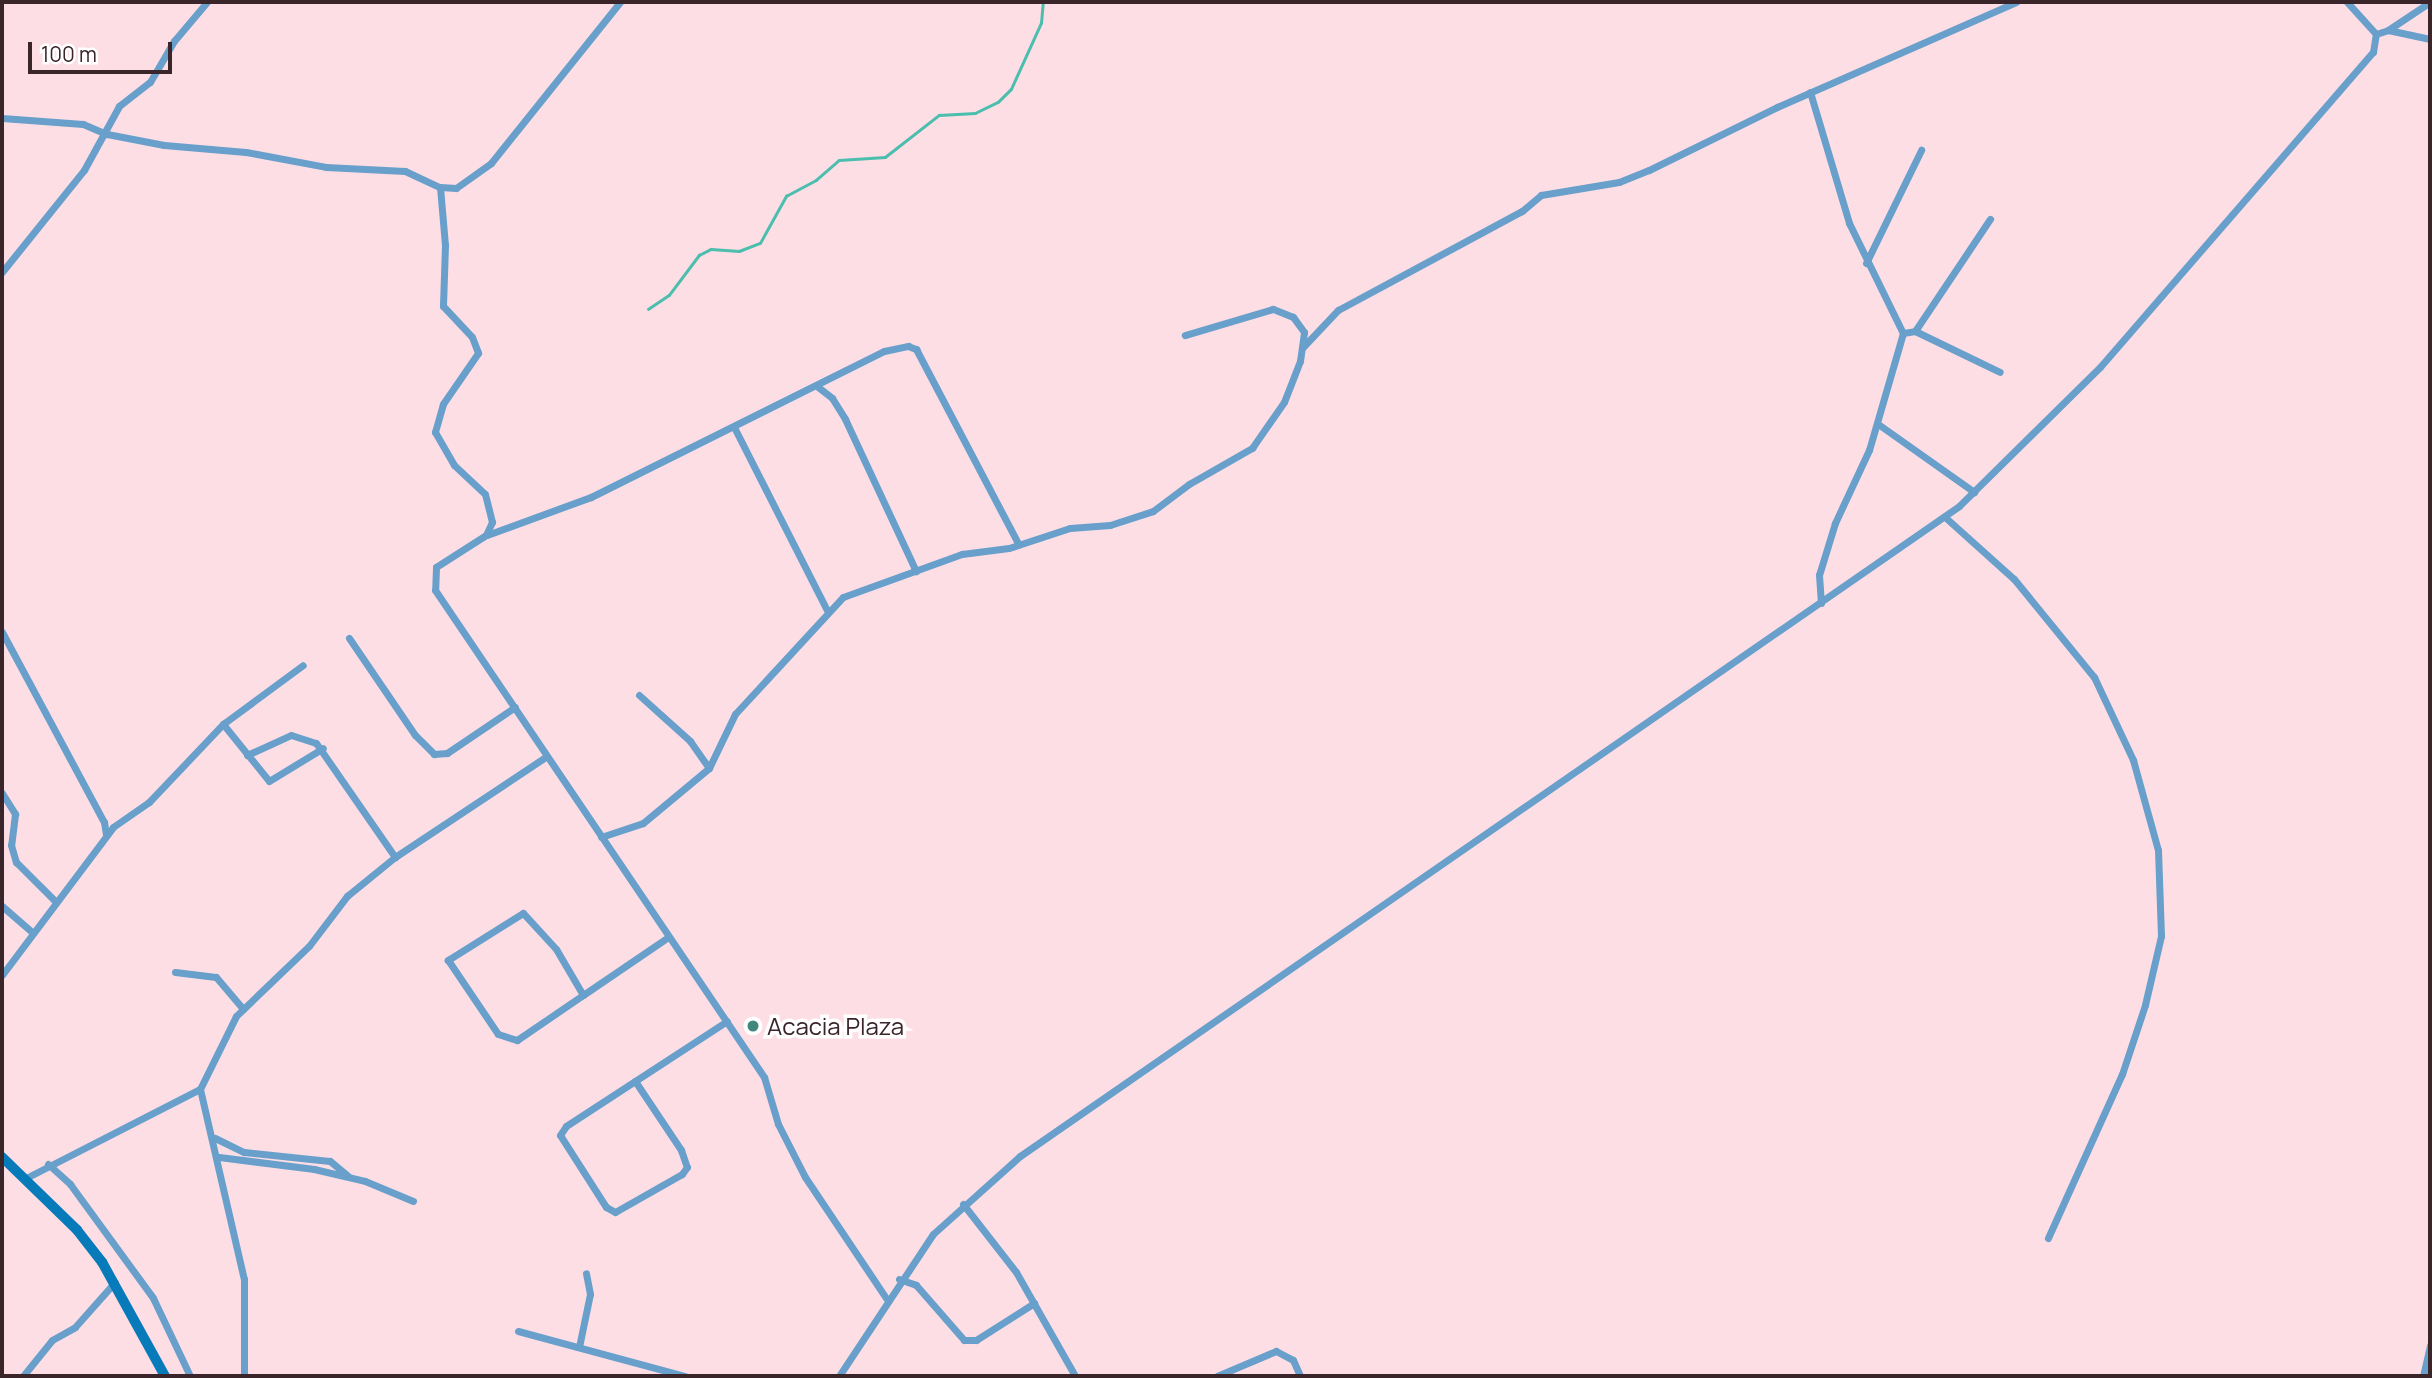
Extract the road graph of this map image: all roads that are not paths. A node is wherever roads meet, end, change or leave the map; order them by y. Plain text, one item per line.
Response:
1 (208, 2) edge
2 (620, 2) edge
3 (2016, 2) edge
4 (2347, 2) edge
5 (2430, 2) edge
6 (2388, 30) junction
7 (2376, 34) junction
8 (2430, 39) edge
9 (1810, 92) junction
10 (2, 118) edge
11 (107, 134) junction
12 (1921, 150) dead end
13 (440, 187) junction
14 (1990, 219) dead end
15 (1866, 262) junction
16 (2, 272) edge
17 (1915, 331) junction
18 (1903, 333) junction
19 (1185, 335) dead end
20 (1303, 347) junction
21 (2000, 372) dead end
22 (818, 387) junction
23 (1878, 424) junction
24 (735, 429) junction
25 (1975, 492) junction
26 (1946, 518) junction
27 (486, 535) junction
28 (1019, 545) junction
29 (916, 570) junction
30 (1821, 603) junction
31 (827, 610) junction
32 (2, 632) edge
33 (349, 638) dead end
34 (303, 665) dead end
35 (639, 695) dead end
36 (515, 707) junction
37 (223, 724) junction
38 (323, 748) junction
39 (247, 755) junction
40 (547, 756) junction
41 (709, 768) junction
42 (2, 793) edge
43 (106, 834) junction
44 (601, 837) junction
45 (394, 856) junction
46 (56, 902) junction
47 (2, 906) edge
48 (33, 933) junction
49 (667, 938) junction
50 (175, 972) dead end
51 (2, 975) edge
52 (583, 995) junction
53 (243, 1009) junction
54 (727, 1021) junction
55 (635, 1081) junction
56 (200, 1089) junction
57 (215, 1138) junction
58 (2, 1157) edge
59 (219, 1157) junction
60 (48, 1164) junction
61 (26, 1178) junction
62 (350, 1178) junction
63 (413, 1201) dead end
64 (963, 1205) junction
65 (2048, 1238) dead end
66 (586, 1273) dead end
67 (899, 1279) junction
68 (116, 1282) junction
69 (886, 1298) junction
70 (1034, 1303) junction
71 (518, 1331) dead end
72 (2430, 1345) edge
73 (579, 1347) junction
74 (23, 1376) edge
75 (165, 1376) edge
76 (190, 1376) edge
77 (244, 1376) edge
78 (685, 1376) edge
79 (839, 1376) edge
80 (1075, 1376) edge
81 (1217, 1376) edge
82 (1300, 1376) edge
83 (2423, 1376) edge

1 - 11 street
2 - 13 street
3 - 9 street
4 - 7 street
5 - 6 street
6 - 7 street
6 - 8 street
7 - 25 street
9 - 15 street
9 - 20 street
10 - 11 street
11 - 13 street
11 - 16 street
12 - 15 street
13 - 27 street
14 - 17 street
15 - 18 street
17 - 18 street
17 - 21 street
18 - 23 street
19 - 20 street
20 - 28 street
22 - 24 street
22 - 28 street
22 - 29 street
23 - 25 street
23 - 30 street
24 - 27 street
24 - 31 street
25 - 26 street
26 - 30 street
26 - 65 street
27 - 36 street
28 - 29 street
29 - 31 street
30 - 64 street
31 - 41 street
32 - 43 street
33 - 36 street
34 - 37 street
35 - 41 street
36 - 40 street
37 - 39 street
37 - 43 street
38 - 39 street
38 - 39 street
38 - 45 street
40 - 44 street
40 - 45 street
41 - 44 street
42 - 46 street
43 - 46 street
44 - 49 street
45 - 53 street
46 - 48 street
47 - 48 street
48 - 51 street
49 - 52 street
49 - 54 street
50 - 53 street
52 - 52 street
53 - 56 street
54 - 55 street
54 - 69 street
55 - 55 street
56 - 57 street
56 - 60 street
57 - 59 street
57 - 62 street
58 - 61 main road
59 - 62 street
59 - 77 street
60 - 61 street
60 - 76 street
61 - 68 main road
62 - 63 street
64 - 67 street
64 - 70 street
66 - 73 street
67 - 69 street
67 - 70 street
68 - 74 street
68 - 75 main road
69 - 79 street
70 - 80 street
71 - 73 street
72 - 83 street
73 - 78 street
81 - 82 street

